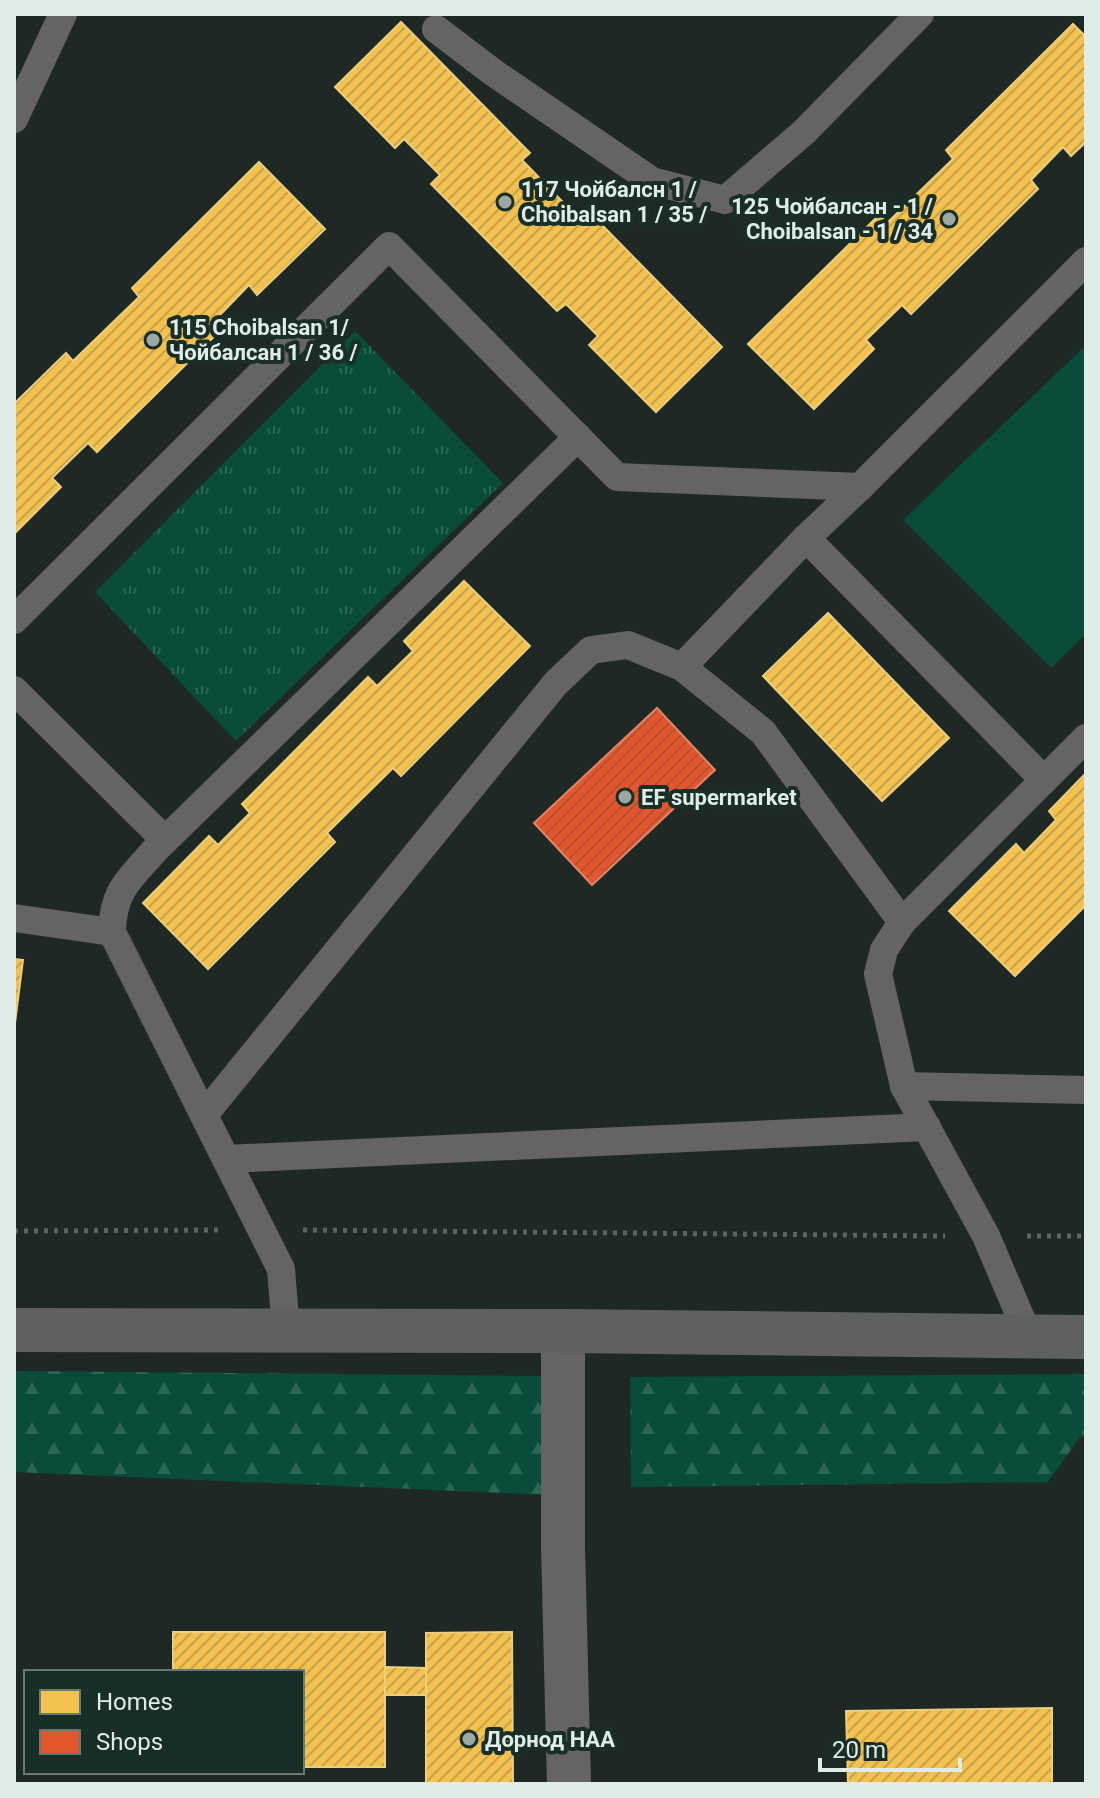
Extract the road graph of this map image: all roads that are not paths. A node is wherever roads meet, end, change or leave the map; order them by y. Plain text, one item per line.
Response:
1 (63, 14) edge
2 (920, 14) edge
3 (436, 29) dead end
4 (14, 119) edge
5 (1086, 261) edge
6 (578, 437) junction
7 (860, 487) junction
8 (806, 538) junction
9 (14, 620) edge
10 (682, 667) junction
11 (14, 690) edge
12 (1086, 738) edge
13 (1044, 780) junction
14 (165, 840) junction
15 (14, 918) edge
16 (902, 922) junction
17 (112, 932) junction
18 (904, 1086) junction
19 (1086, 1090) edge
20 (204, 1115) junction
21 (927, 1127) junction
22 (226, 1159) junction
23 (14, 1330) edge
24 (286, 1331) junction
25 (563, 1331) junction
26 (1029, 1337) junction
27 (1086, 1337) edge
28 (569, 1784) edge

1 - 4 lane
2 - 3 lane
5 - 7 lane
6 - 7 lane
6 - 9 lane
6 - 14 lane
7 - 8 lane
8 - 10 lane
8 - 13 lane
10 - 16 lane
10 - 20 lane
11 - 14 lane
12 - 13 lane
13 - 16 lane
14 - 17 lane
15 - 17 lane
16 - 18 lane
17 - 20 lane
18 - 19 lane
18 - 21 lane
20 - 22 lane
21 - 22 lane
21 - 26 lane
22 - 24 lane
23 - 24 highway
24 - 25 highway
25 - 26 highway
25 - 28 street
26 - 27 highway

